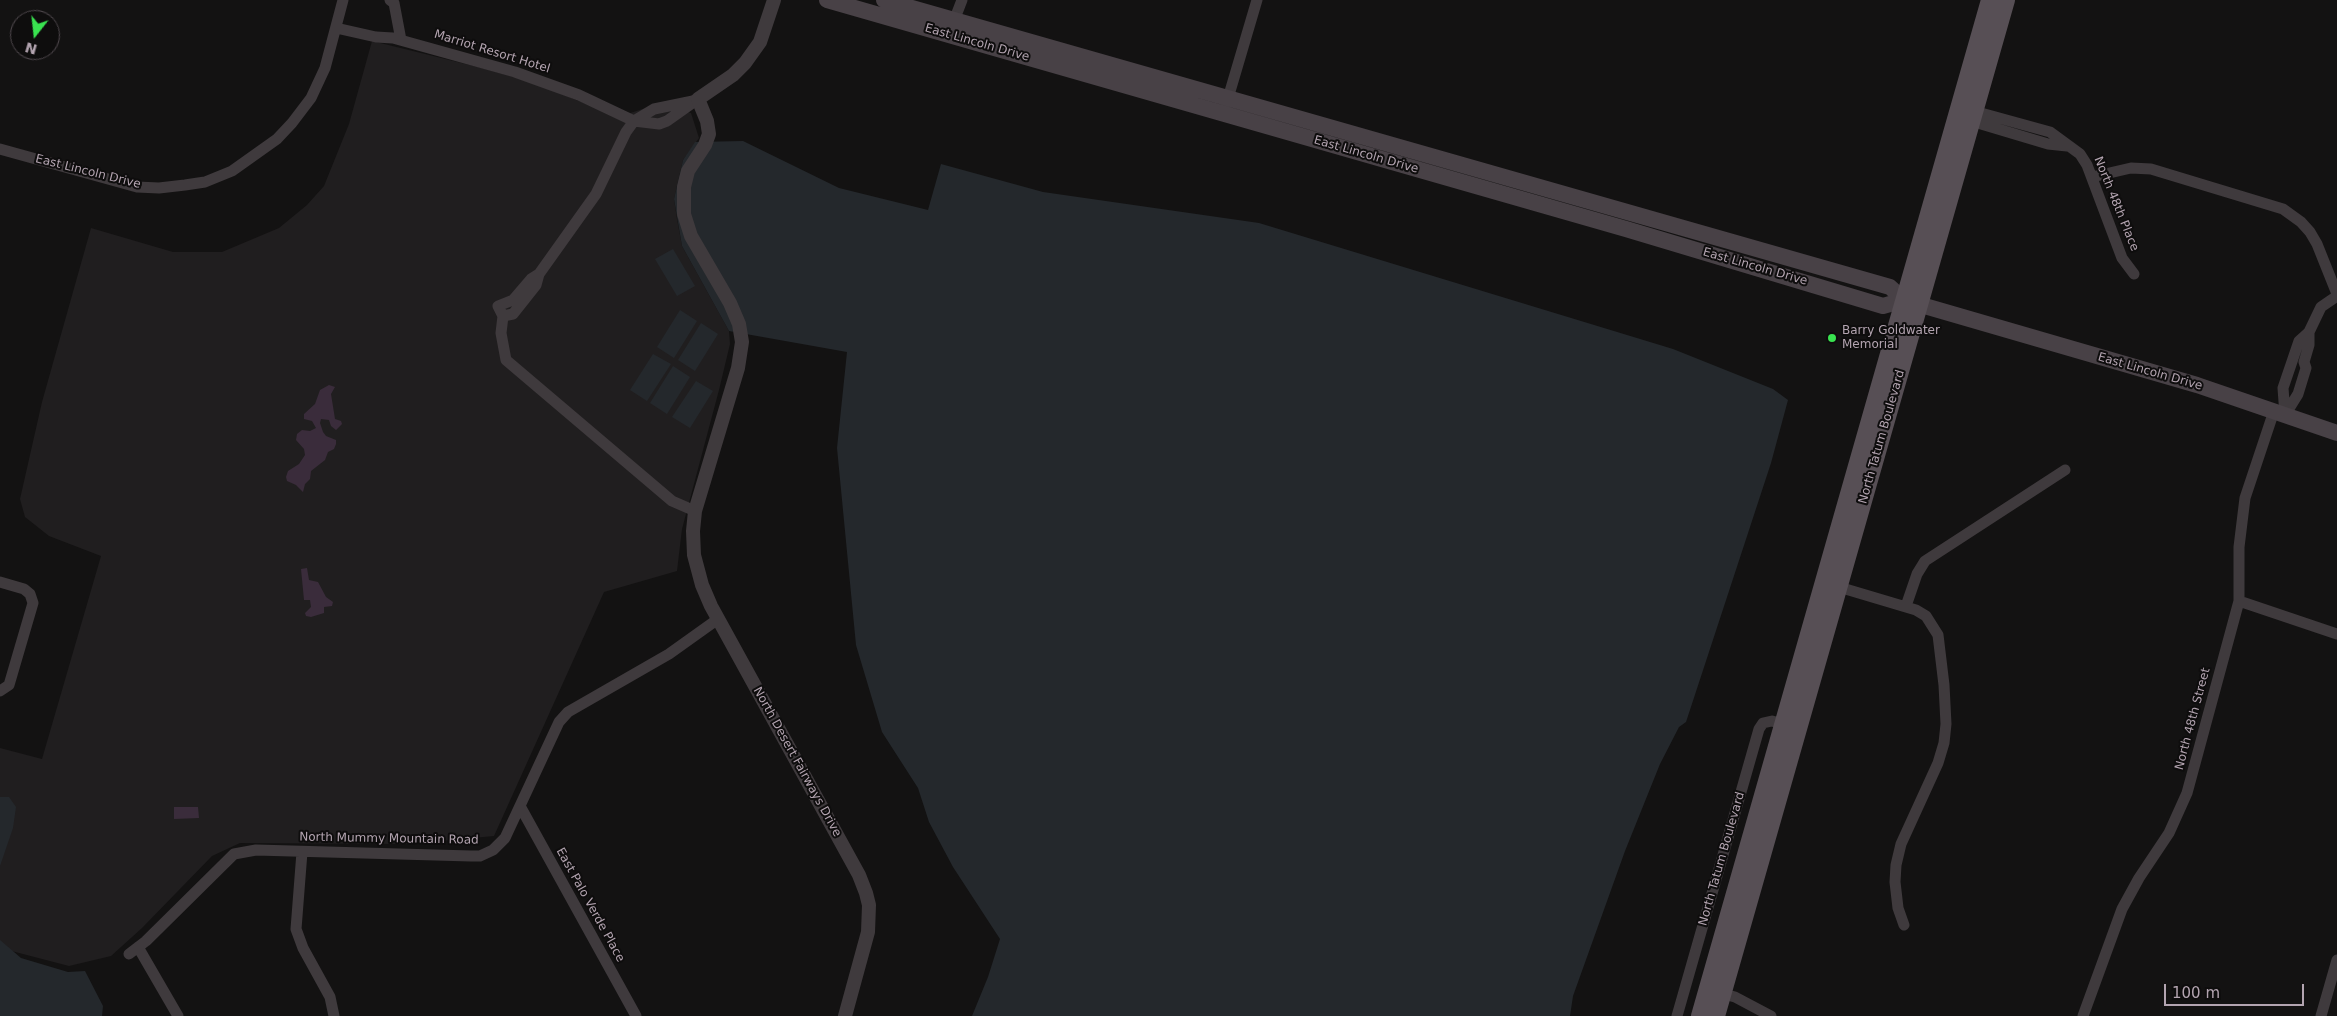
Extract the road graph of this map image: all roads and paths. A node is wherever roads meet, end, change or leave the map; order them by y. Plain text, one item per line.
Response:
1 (343, 0) edge
2 (384, 0) edge
3 (390, 0) edge
4 (774, 0) edge
5 (827, 0) edge
6 (884, 0) edge
7 (962, 0) edge
8 (1257, 0) edge
9 (1990, 0) edge
10 (2006, 0) edge
11 (336, 28) junction
12 (952, 28) junction
13 (397, 39) junction
14 (698, 99) junction
15 (1226, 106) junction
16 (1968, 114) junction
17 (634, 121) junction
18 (0, 149) edge
19 (2092, 177) junction
20 (2134, 274) dead end
21 (2337, 295) edge
22 (1911, 302) junction
23 (2280, 413) junction
24 (2337, 433) edge
25 (2065, 470) dead end
26 (695, 511) junction
27 (0, 582) edge
28 (1831, 584) junction
29 (2239, 600) junction
30 (1906, 606) junction
31 (718, 619) junction
32 (2337, 634) edge
33 (0, 691) edge
34 (1790, 726) junction
35 (520, 806) junction
36 (302, 852) junction
37 (1904, 925) dead end
38 (2337, 960) edge
39 (1714, 992) junction
40 (178, 1016) edge
41 (334, 1016) edge
42 (636, 1016) edge
43 (845, 1016) edge
44 (1677, 1016) edge
45 (1700, 1016) edge
46 (1716, 1016) edge
47 (1771, 1016) edge
48 (2083, 1016) edge
49 (2321, 1016) edge

1 - 11 street, East Lincoln Drive
2 - 13 street
3 - 13 street
4 - 14 street
5 - 12 main road, East Lincoln Drive
6 - 12 main road, East Lincoln Drive
7 - 12 street
8 - 15 street
9 - 16 main road, North Tatum Boulevard
10 - 16 main road, North Tatum Boulevard
11 - 13 street, Marriot Resort Hotel
11 - 18 street, East Lincoln Drive
12 - 15 main road, East Lincoln Drive
13 - 17 street, Marriot Resort Hotel
14 - 17 street
14 - 26 street, North Desert Fairways Drive
15 - 22 main road, East Lincoln Drive
16 - 19 street, North 48th Place
16 - 22 main road, North Tatum Boulevard
17 - 26 street
19 - 20 street, North 48th Place
19 - 21 street
21 - 23 street, North 48th Street
22 - 23 main road, East Lincoln Drive
22 - 28 main road, North Tatum Boulevard
23 - 24 main road, East Lincoln Drive
23 - 29 street, North 48th Street
25 - 30 street
26 - 31 street, North Desert Fairways Drive
27 - 33 street
28 - 30 street
28 - 34 main road, North Tatum Boulevard
29 - 32 street
29 - 48 street, North 48th Street
30 - 37 street
31 - 35 street, North Mummy Mountain Road
31 - 43 street, North Desert Fairways Drive
34 - 39 main road, North Tatum Boulevard
34 - 44 street, North Tatum Boulevard
35 - 36 street, North Mummy Mountain Road
35 - 42 street, East Palo Verde Place
36 - 40 street, North Mummy Mountain Road
36 - 41 street
38 - 49 street
39 - 45 main road, North Tatum Boulevard
39 - 46 main road, North Tatum Boulevard
39 - 47 street

